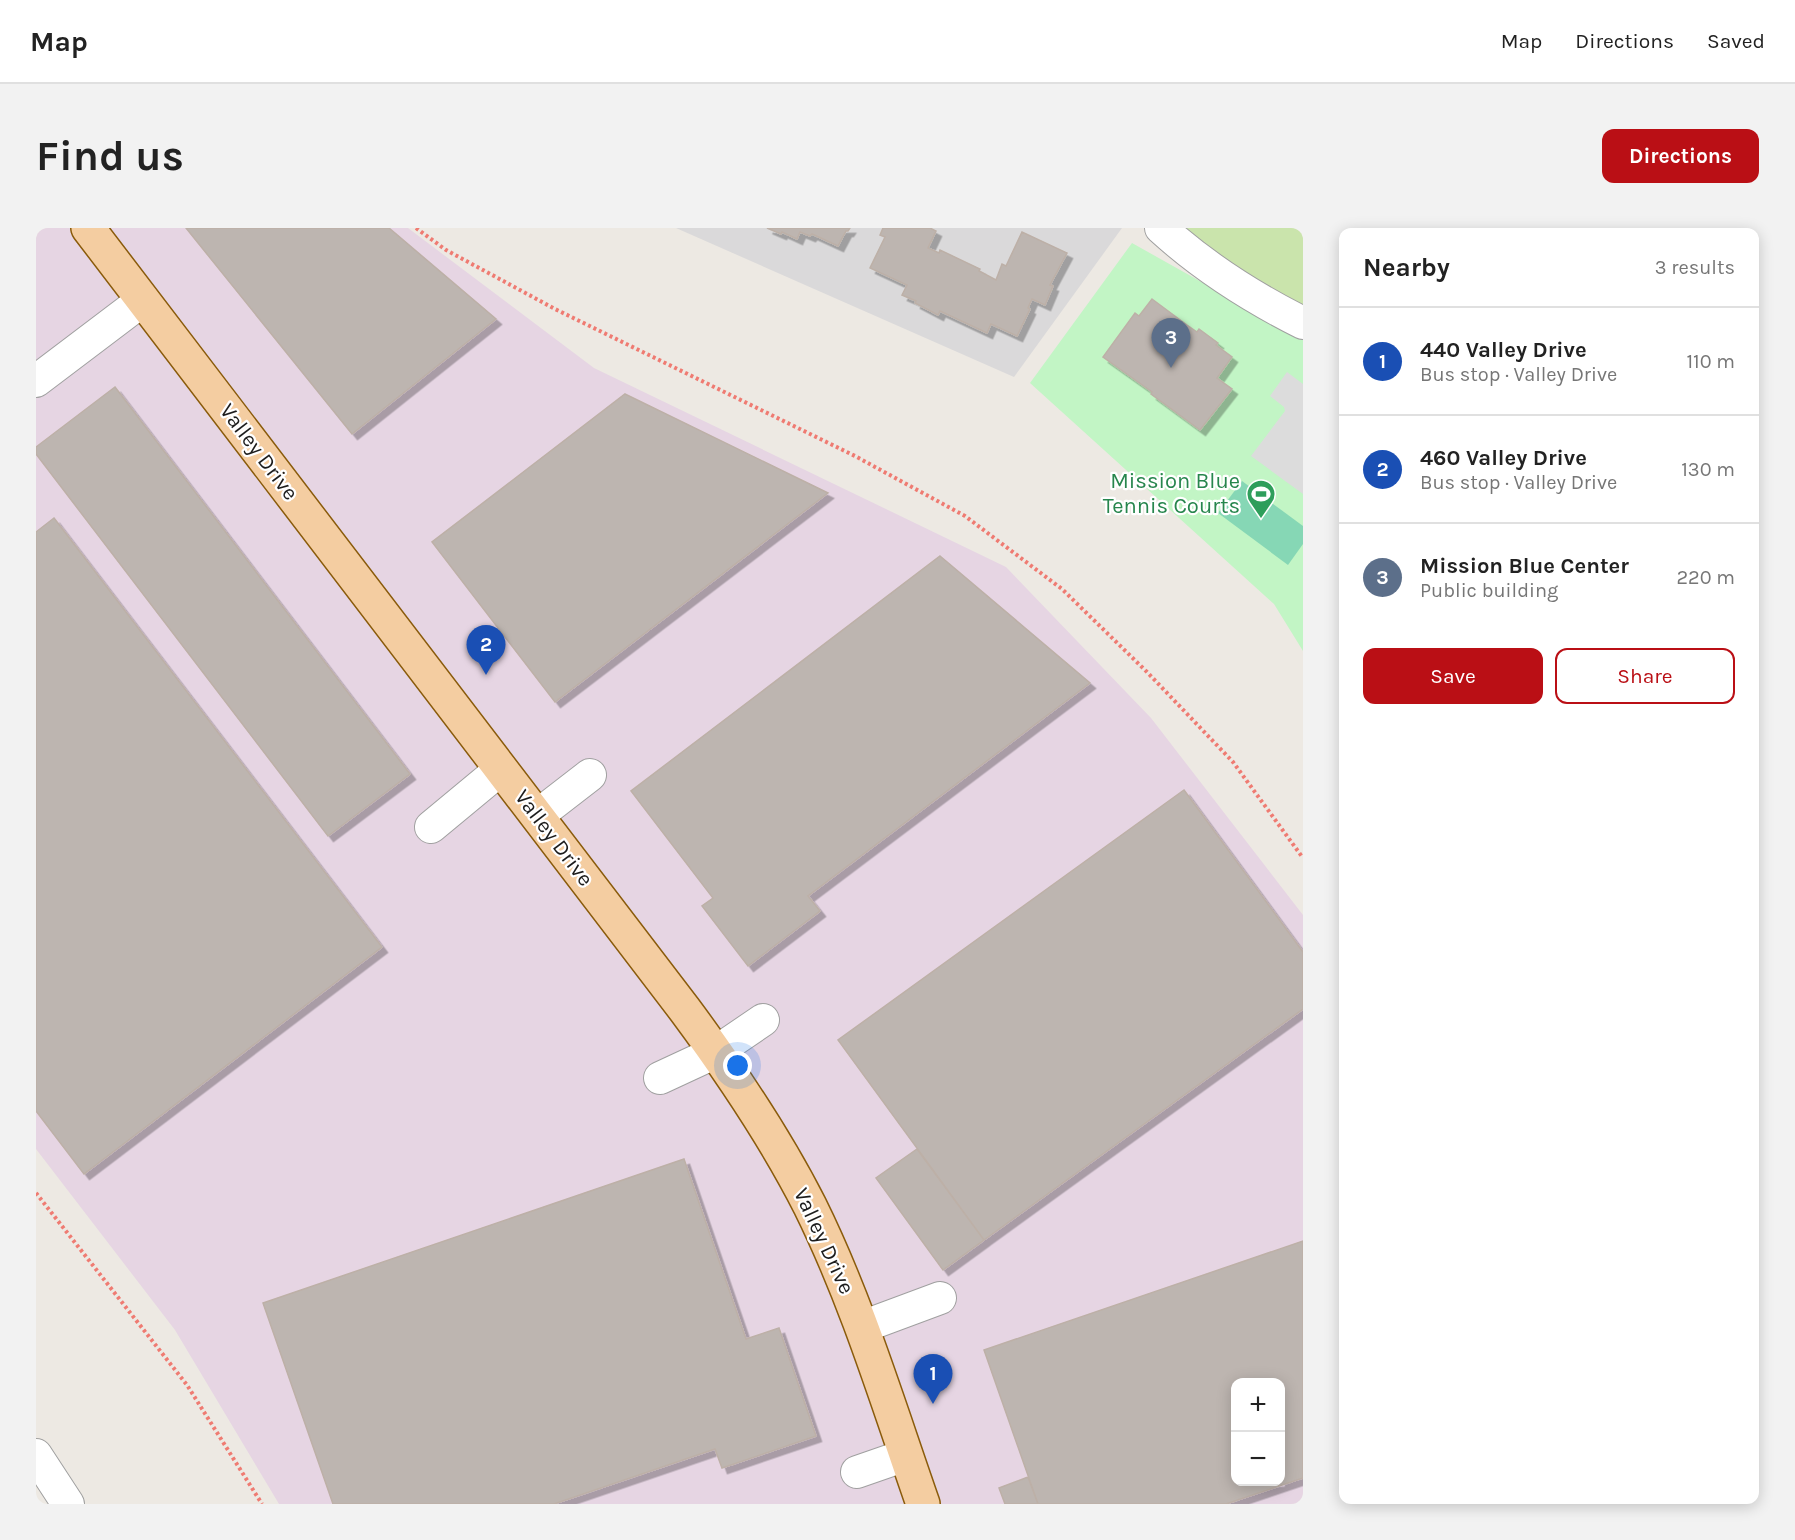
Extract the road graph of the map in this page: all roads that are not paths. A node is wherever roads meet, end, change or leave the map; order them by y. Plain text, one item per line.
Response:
1 (88, 228) edge
2 (1161, 228) edge
3 (143, 300) junction
4 (1303, 323) edge
5 (36, 381) edge
6 (501, 769) junction
7 (590, 775) dead end
8 (537, 816) junction
9 (431, 827) dead end
10 (763, 1020) dead end
11 (716, 1052) junction
12 (660, 1078) dead end
13 (940, 1298) dead end
14 (862, 1327) junction
15 (906, 1455) junction
16 (36, 1457) edge
17 (857, 1472) dead end
18 (68, 1504) edge
19 (923, 1504) edge

1 - 3 main road, Valley Drive
2 - 4 street
3 - 5 street
3 - 6 main road, Valley Drive
6 - 8 main road, Valley Drive
6 - 9 street
7 - 8 street
8 - 11 main road, Valley Drive
10 - 11 street
11 - 12 street
11 - 14 main road, Valley Drive
13 - 14 street
14 - 15 main road, Valley Drive
15 - 17 street
15 - 19 main road, Valley Drive
16 - 18 street

